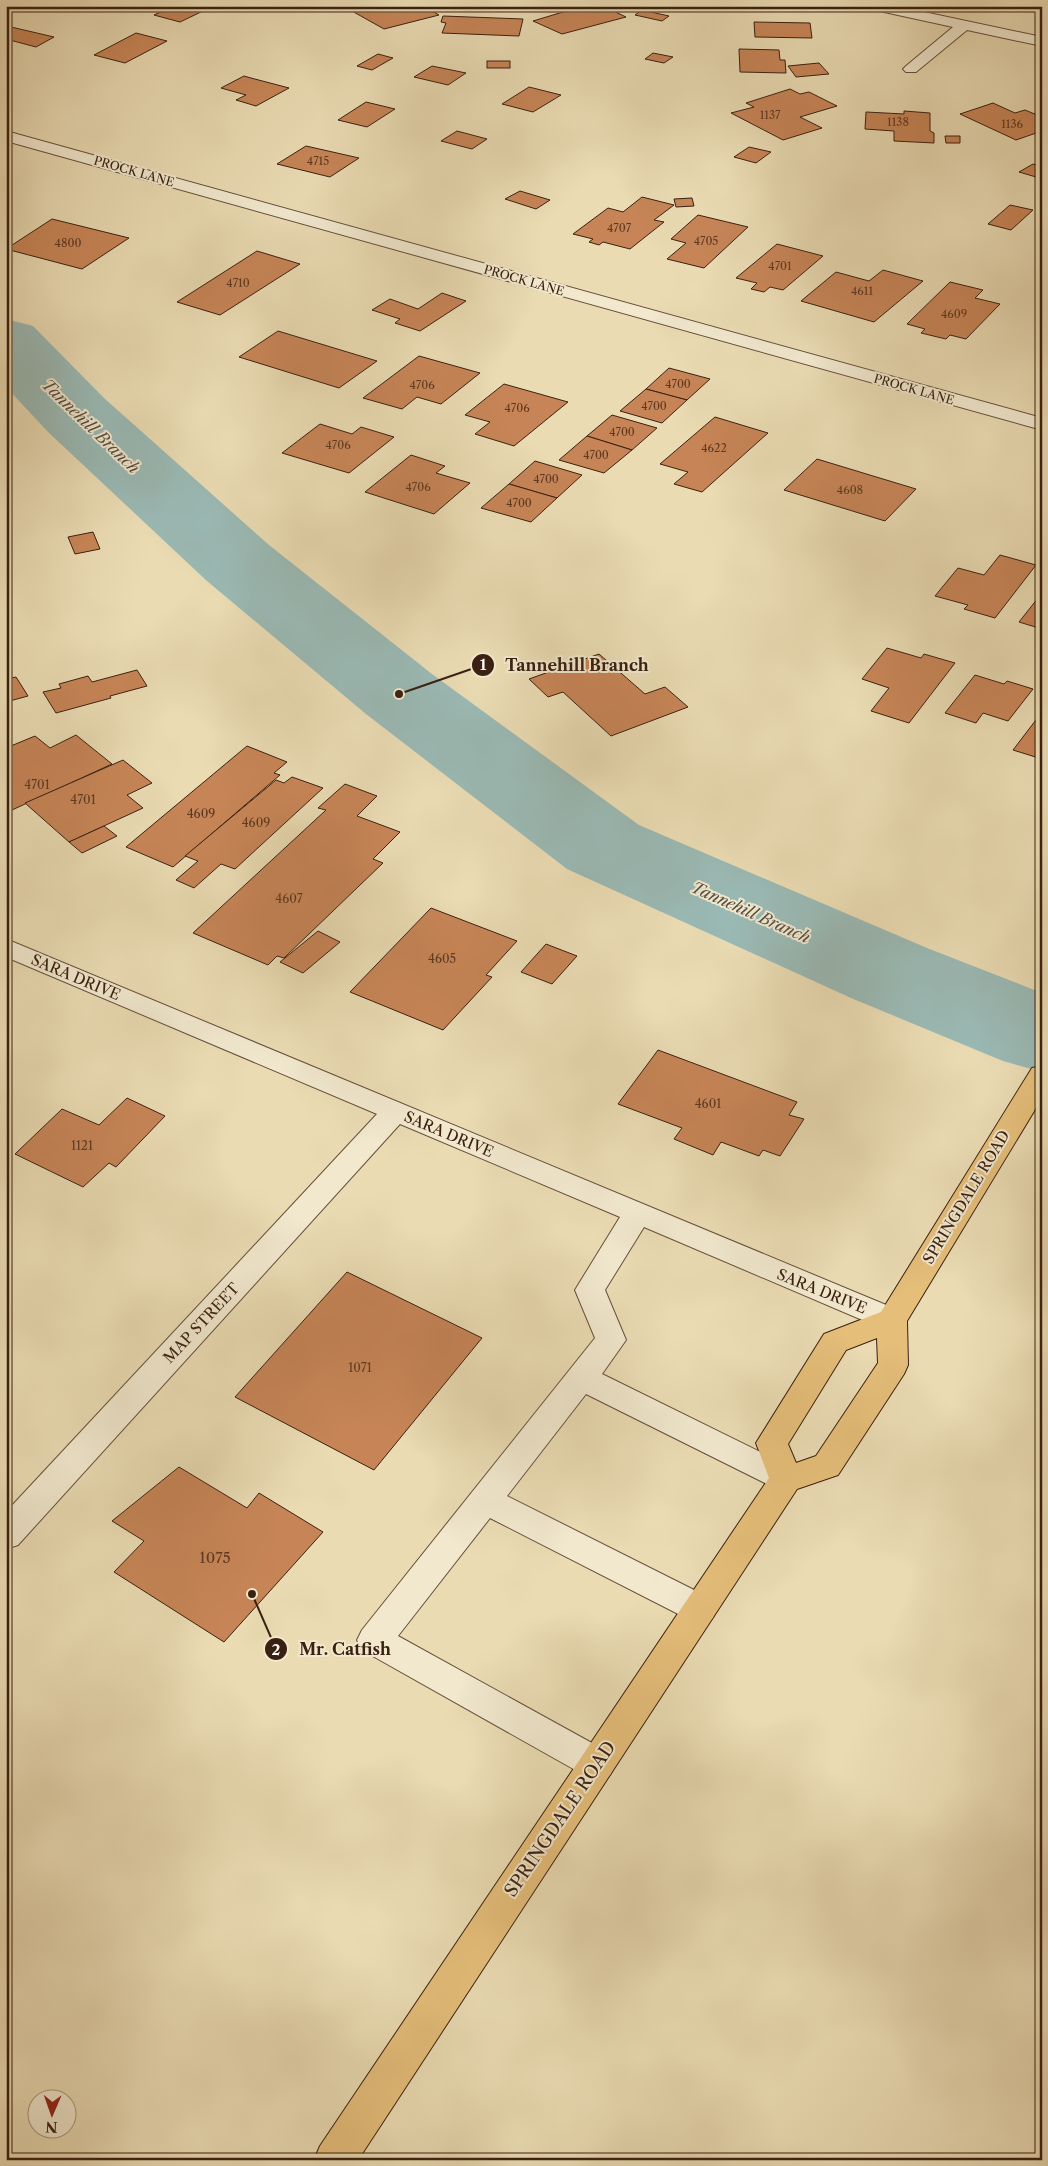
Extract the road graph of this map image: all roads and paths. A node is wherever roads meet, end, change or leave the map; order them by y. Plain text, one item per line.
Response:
1 (875, 6) edge
2 (965, 25) junction
3 (1042, 42) edge
4 (911, 70) dead end
5 (6, 136) edge
6 (1042, 424) edge
7 (6, 947) edge
8 (1042, 1075) edge
9 (396, 1111) junction
10 (637, 1214) junction
11 (892, 1320) junction
12 (581, 1378) junction
13 (786, 1479) junction
14 (485, 1500) junction
15 (6, 1535) edge
16 (700, 1609) junction
17 (597, 1764) junction
18 (334, 2160) edge

1 - 2 street
2 - 3 street
2 - 4 street
5 - 6 street, PROCK LANE
7 - 9 street, SARA DRIVE
8 - 11 main road, SPRINGDALE ROAD
9 - 10 street, SARA DRIVE
9 - 15 street, MAP STREET
10 - 11 street, SARA DRIVE
10 - 12 street
11 - 13 main road
11 - 13 main road
12 - 13 street
12 - 14 street
13 - 16 main road, SPRINGDALE ROAD
14 - 16 street
14 - 17 street
16 - 17 main road, SPRINGDALE ROAD
17 - 18 main road, SPRINGDALE ROAD

